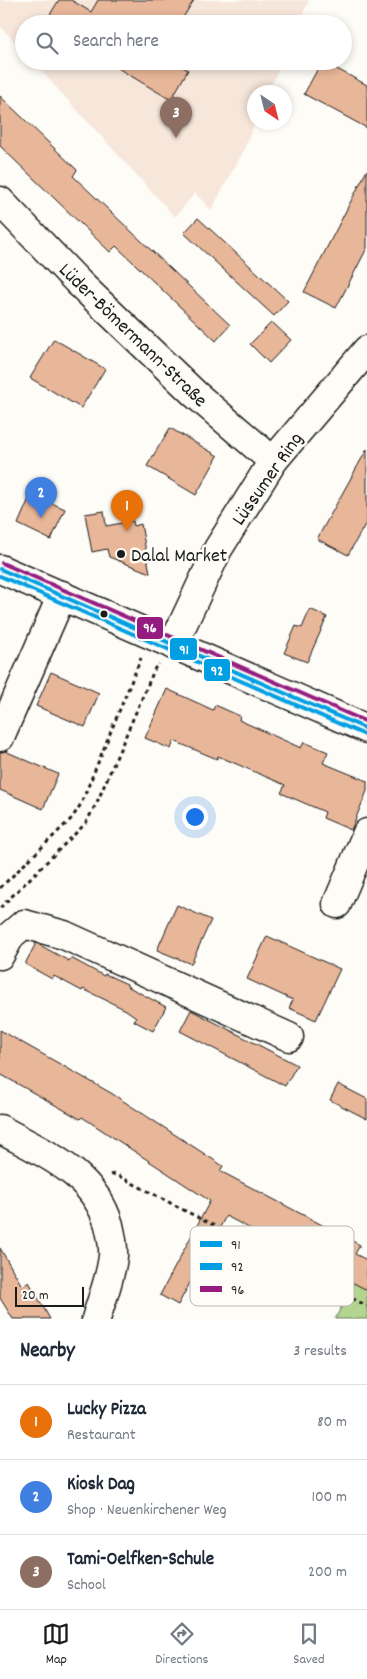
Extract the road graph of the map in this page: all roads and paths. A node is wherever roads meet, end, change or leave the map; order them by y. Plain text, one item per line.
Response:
1 (0, 201) edge
2 (367, 350) edge
3 (273, 461) junction
4 (0, 569) edge
5 (62, 595) junction
6 (162, 640) junction
7 (367, 729) edge
8 (0, 737) edge
9 (367, 832) edge
10 (0, 888) edge
11 (337, 904) dead end
12 (0, 908) edge
13 (0, 955) edge
14 (289, 1038) dead end
15 (0, 1129) edge
16 (87, 1184) junction
17 (214, 1226) edge
18 (354, 1299) edge
19 (367, 1306) edge
20 (96, 1319) edge

1 - 3 street, Lüder-Bömermann-Straße
2 - 3 street, Lüssumer Ring
3 - 6 street, Lüssumer Ring
4 - 5 street
5 - 6 street
5 - 8 street
6 - 7 street
6 - 10 path
6 - 12 path
9 - 11 street
13 - 14 street
15 - 16 street
16 - 17 path
16 - 20 street
18 - 19 path

